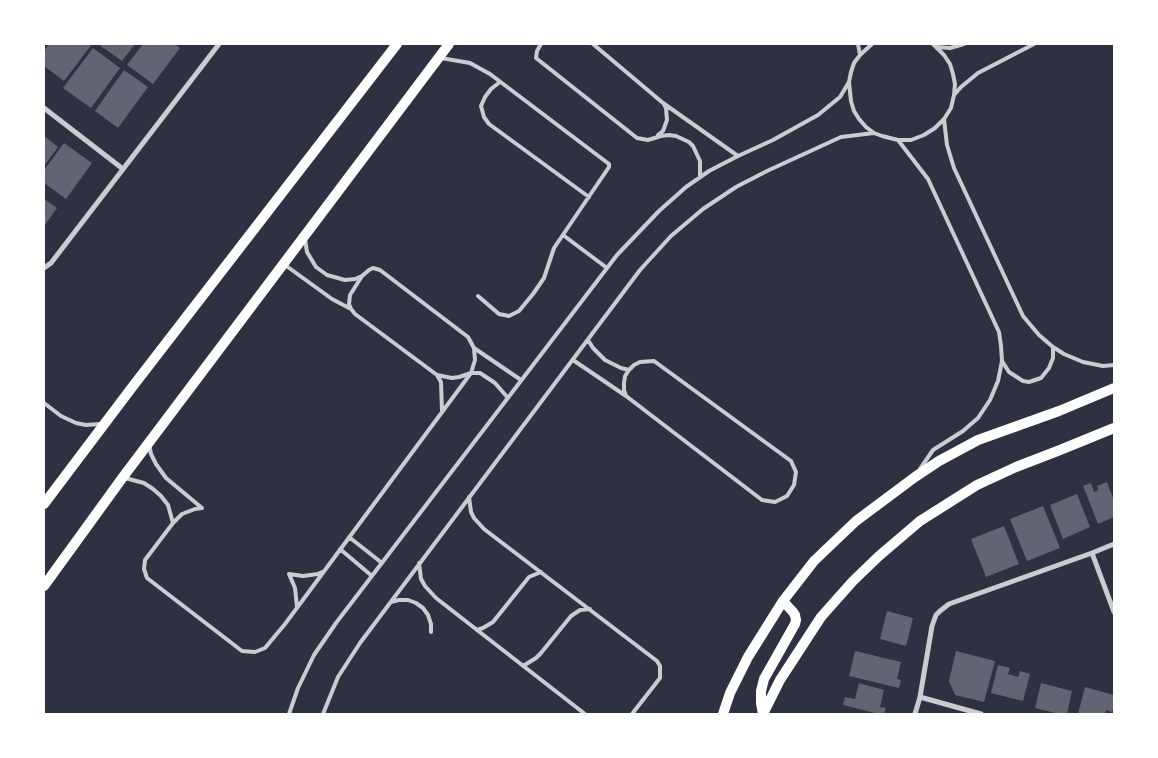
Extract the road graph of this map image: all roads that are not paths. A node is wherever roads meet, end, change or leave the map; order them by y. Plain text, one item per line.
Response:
1 (210, 44) edge
2 (397, 44) edge
3 (449, 44) edge
4 (540, 44) edge
5 (593, 44) edge
6 (858, 44) edge
7 (872, 44) edge
8 (964, 44) edge
9 (1034, 44) edge
10 (935, 45) edge
11 (217, 46) edge
12 (860, 55) junction
13 (438, 58) junction
14 (500, 82) junction
15 (849, 82) junction
16 (954, 95) junction
17 (663, 103) junction
18 (44, 108) edge
19 (944, 119) junction
20 (874, 133) junction
21 (654, 138) junction
22 (898, 140) junction
23 (738, 156) junction
24 (123, 169) junction
25 (700, 177) junction
26 (589, 197) junction
27 (564, 235) junction
28 (304, 236) junction
29 (284, 264) junction
30 (44, 268) edge
31 (607, 268) junction
32 (362, 276) junction
33 (478, 296) dead end
34 (352, 309) junction
35 (588, 340) junction
36 (1053, 347) junction
37 (474, 348) junction
38 (573, 360) junction
39 (1002, 361) junction
40 (1114, 365) edge
41 (629, 370) junction
42 (471, 373) junction
43 (437, 375) junction
44 (521, 380) junction
45 (1114, 388) edge
46 (626, 396) junction
47 (508, 398) junction
48 (44, 403) edge
49 (442, 412) junction
50 (105, 423) junction
51 (1114, 428) edge
52 (149, 443) junction
53 (123, 477) junction
54 (915, 477) junction
55 (469, 497) junction
56 (44, 504) edge
57 (173, 523) junction
58 (349, 537) junction
59 (1114, 544) edge
60 (340, 550) junction
61 (1092, 553) junction
62 (382, 563) junction
63 (419, 563) junction
64 (324, 571) junction
65 (541, 572) junction
66 (372, 576) junction
67 (44, 586) edge
68 (783, 601) junction
69 (390, 602) junction
70 (297, 607) junction
71 (590, 609) junction
72 (1114, 612) edge
73 (477, 630) junction
74 (431, 632) dead end
75 (523, 666) junction
76 (920, 697) junction
77 (290, 714) edge
78 (323, 714) edge
79 (585, 714) edge
80 (632, 714) edge
81 (723, 714) edge
82 (763, 714) edge
83 (915, 714) edge
84 (981, 714) edge

1 - 11 street
2 - 50 main road
3 - 13 main road
4 - 21 lane
5 - 17 lane
6 - 12 lane
7 - 12 lane
8 - 10 lane
9 - 16 lane
10 - 16 lane
11 - 24 street
12 - 15 lane
13 - 14 lane
13 - 28 main road
14 - 26 lane
14 - 26 lane
15 - 20 lane
15 - 23 lane
16 - 19 lane
17 - 21 lane
17 - 23 lane
18 - 24 street
19 - 22 lane
19 - 36 lane
20 - 22 lane
20 - 35 lane
21 - 25 lane
22 - 39 lane
23 - 25 lane
24 - 30 street
25 - 31 lane
26 - 27 lane
27 - 31 lane
27 - 33 lane
28 - 29 main road
28 - 32 lane
29 - 34 lane
29 - 52 main road
31 - 44 lane
32 - 34 lane
32 - 37 lane
34 - 43 lane
35 - 38 lane
35 - 41 lane
36 - 39 lane
36 - 40 lane
37 - 42 lane
37 - 44 lane
38 - 46 lane
38 - 55 lane
39 - 54 lane
41 - 46 lane
41 - 46 lane
42 - 43 lane
42 - 47 lane
42 - 49 lane
43 - 49 lane
44 - 47 lane
45 - 54 main road
47 - 62 lane
48 - 50 lane
49 - 58 lane
50 - 56 main road
51 - 82 main road
52 - 53 main road
52 - 57 lane
53 - 57 lane
53 - 67 main road
54 - 68 main road
55 - 63 lane
55 - 65 lane
57 - 70 lane
58 - 60 lane
58 - 62 lane
59 - 61 street
60 - 64 lane
60 - 66 lane
61 - 72 street
61 - 76 street
62 - 66 lane
63 - 69 lane
63 - 73 lane
64 - 70 lane
64 - 70 lane
65 - 71 lane
65 - 73 lane
66 - 77 lane
68 - 81 main road
68 - 82 main road
69 - 74 lane
69 - 78 lane
71 - 75 lane
71 - 80 lane
73 - 75 lane
75 - 79 lane
76 - 83 street
76 - 84 street

